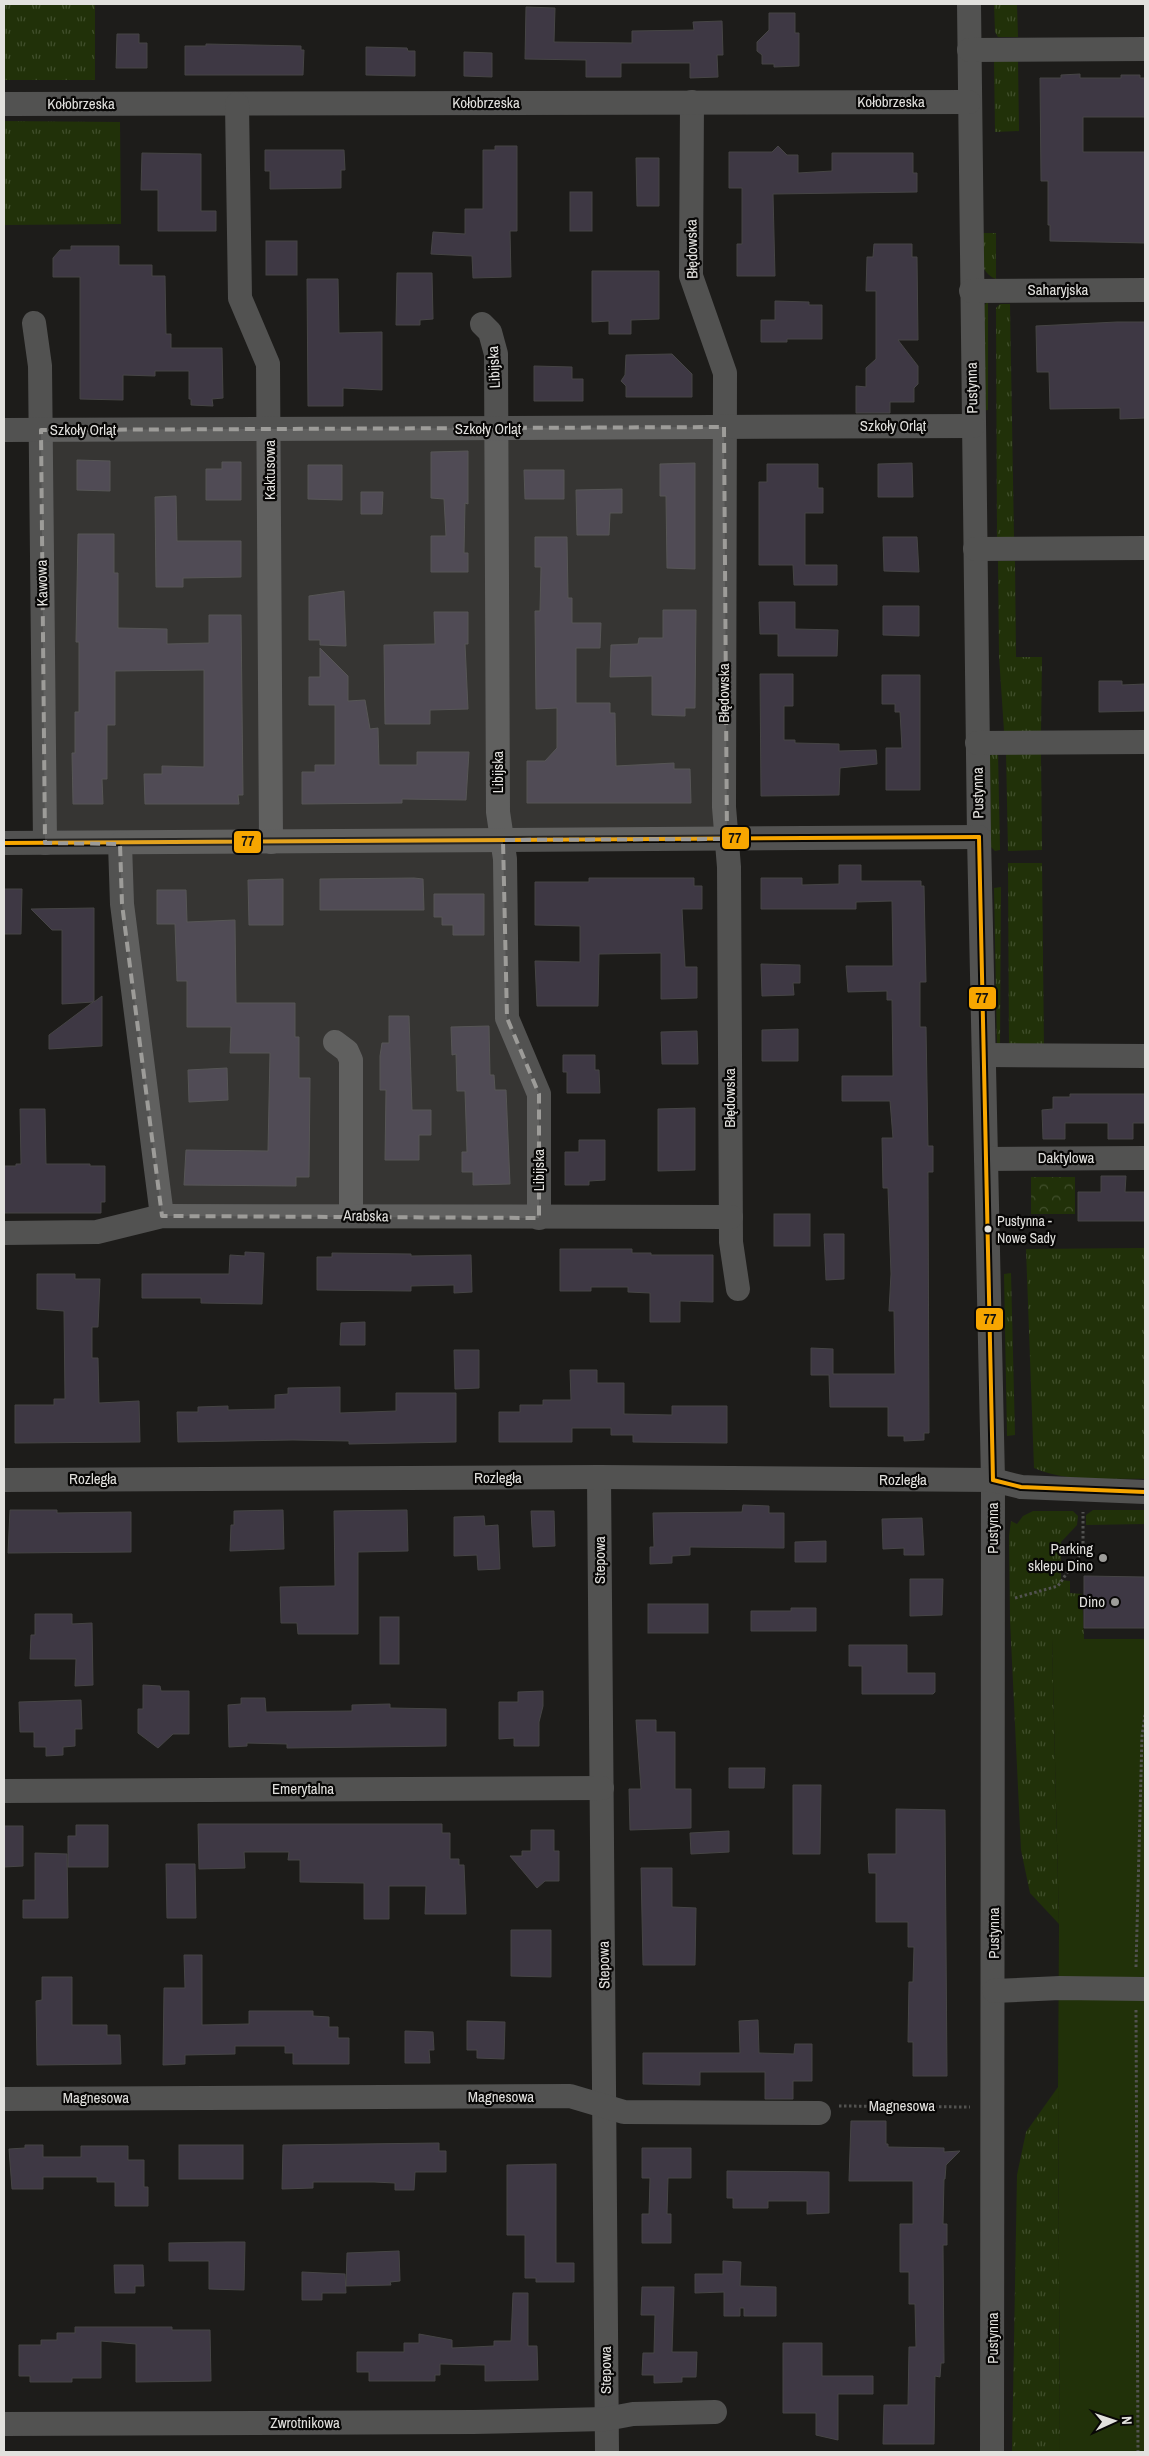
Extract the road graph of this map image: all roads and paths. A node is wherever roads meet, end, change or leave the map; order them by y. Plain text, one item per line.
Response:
1 (969, 4) edge
2 (1145, 49) edge
3 (969, 50) junction
4 (692, 102) junction
5 (969, 102) junction
6 (4, 104) edge
7 (237, 104) junction
8 (1145, 290) edge
9 (971, 291) junction
10 (34, 323) dead end
11 (482, 324) dead end
12 (973, 426) junction
13 (724, 427) junction
14 (496, 428) junction
15 (4, 430) edge
16 (41, 430) junction
17 (270, 430) junction
18 (1145, 548) edge
19 (974, 550) junction
20 (1145, 742) edge
21 (978, 743) junction
22 (979, 838) junction
23 (727, 839) junction
24 (503, 840) junction
25 (271, 842) junction
26 (4, 843) edge
27 (45, 843) junction
28 (120, 844) junction
29 (335, 1042) dead end
30 (984, 1055) junction
31 (1145, 1056) edge
32 (1145, 1158) edge
33 (986, 1159) junction
34 (351, 1215) junction
35 (162, 1216) junction
36 (731, 1216) junction
37 (539, 1218) junction
38 (4, 1233) edge
39 (738, 1289) dead end
40 (599, 1478) junction
41 (4, 1480) edge
42 (993, 1480) junction
43 (1145, 1492) edge
44 (1083, 1507) dead end
45 (994, 1604) junction
46 (1145, 1715) edge
47 (602, 1788) junction
48 (4, 1791) edge
49 (1140, 1989) edge
50 (994, 1991) junction
51 (4, 2098) edge
52 (605, 2105) junction
53 (994, 2107) junction
54 (819, 2113) joint
55 (715, 2412) dead end
56 (606, 2419) junction
57 (4, 2424) edge
58 (607, 2452) edge
59 (992, 2452) edge
60 (1138, 2452) edge

1 - 3 street, Pustynna
2 - 3 street
3 - 5 street, Pustynna
4 - 5 street, Kołobrzeska
4 - 7 street, Kołobrzeska
4 - 13 street, Błędowska
5 - 9 street, Pustynna
6 - 7 street, Kołobrzeska
7 - 17 street, Kaktusowa
8 - 9 street, Saharyjska
9 - 12 street, Pustynna
10 - 16 street, Kawowa
11 - 14 street, Libijska
12 - 13 street, Szkoły Orląt
12 - 19 street, Pustynna
13 - 14 street, Szkoły Orląt
13 - 23 street, Błędowska
14 - 17 street, Szkoły Orląt
14 - 24 street, Libijska
15 - 16 street, Szkoły Orląt
16 - 17 street, Szkoły Orląt
16 - 27 street, Kawowa
17 - 25 street, Kaktusowa
18 - 19 street
19 - 21 street, Pustynna
20 - 21 street
21 - 22 street, Pustynna
22 - 23 street
22 - 30 street, Pustynna
23 - 24 street
23 - 36 street, Błędowska
24 - 25 street
24 - 37 street, Libijska
25 - 28 street
26 - 27 street
27 - 28 street
28 - 35 street
29 - 34 street
30 - 31 street
30 - 33 street, Pustynna
32 - 33 street, Daktylowa
33 - 42 street, Pustynna
34 - 35 street, Arabska
34 - 37 street, Arabska
35 - 38 street, Arabska
36 - 37 street, Arabska
36 - 39 street, Błędowska
40 - 41 street, Rozległa
40 - 42 street, Rozległa
40 - 47 street, Stepowa
42 - 43 street, Rozległa
42 - 45 street, Pustynna
44 - 45 path
45 - 50 street, Pustynna
46 - 49 path
47 - 48 street, Emerytalna
47 - 52 street, Stepowa
49 - 50 street
49 - 60 path
50 - 53 street, Pustynna
51 - 52 street, Magnesowa
52 - 54 street, Magnesowa
52 - 56 street, Stepowa
53 - 54 path, Magnesowa
53 - 59 street, Pustynna
55 - 56 street, Zwrotnikowa
56 - 57 street, Zwrotnikowa
56 - 58 street, Stepowa

